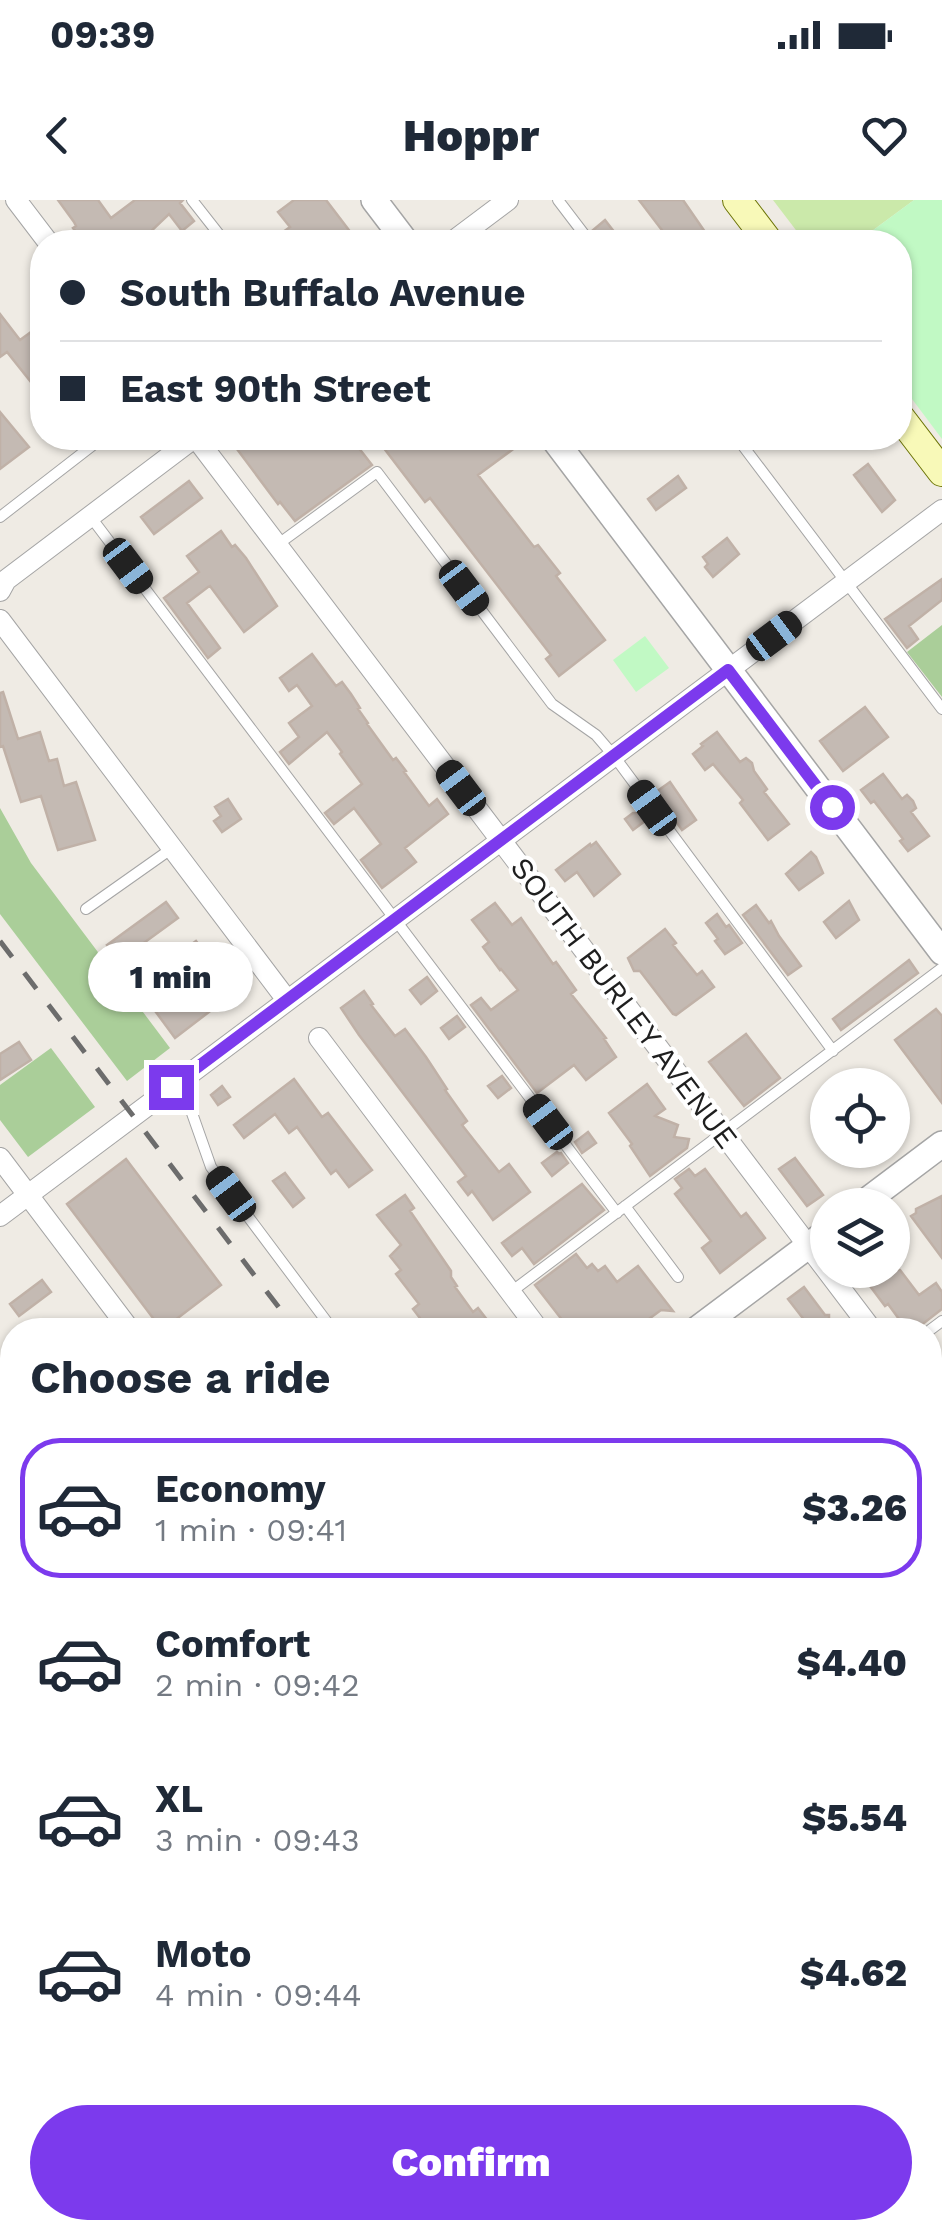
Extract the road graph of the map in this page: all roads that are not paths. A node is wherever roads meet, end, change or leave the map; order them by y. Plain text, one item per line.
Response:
1 (16, 200) edge
2 (192, 200) edge
3 (374, 200) edge
4 (508, 200) edge
5 (558, 200) edge
6 (737, 200) edge
7 (39, 230) edge
8 (216, 230) edge
9 (397, 230) edge
10 (468, 230) edge
11 (581, 230) edge
12 (760, 230) edge
13 (912, 432) edge
14 (87, 450) edge
15 (179, 450) edge
16 (204, 450) edge
17 (562, 450) edge
18 (746, 450) edge
19 (942, 472) edge
20 (942, 510) edge
21 (90, 516) junction
22 (0, 517) edge
23 (278, 546) junction
24 (846, 582) junction
25 (3, 585) edge
26 (0, 620) edge
27 (728, 670) junction
28 (942, 708) edge
29 (614, 756) junction
30 (501, 840) junction
31 (172, 848) junction
32 (86, 910) dead end
33 (395, 920) junction
34 (942, 952) edge
35 (942, 968) edge
36 (287, 1000) junction
37 (318, 1038) dead end
38 (833, 1051) junction
39 (180, 1080) junction
40 (723, 1133) junction
41 (942, 1144) edge
42 (0, 1158) edge
43 (884, 1188) edge
44 (28, 1194) junction
45 (621, 1210) junction
46 (0, 1216) edge
47 (810, 1229) edge
48 (810, 1244) edge
49 (678, 1276) dead end
50 (847, 1288) edge
51 (511, 1293) junction
52 (121, 1318) edge
53 (324, 1318) edge
54 (530, 1318) edge
55 (712, 1318) edge
56 (865, 1318) edge

1 - 7 street
2 - 8 lane
3 - 9 street
4 - 10 street
5 - 11 lane
6 - 12 main road
13 - 19 main road
14 - 22 lane
15 - 21 street
16 - 23 street, SOUTH BURLEY AVENUE
17 - 27 street
18 - 24 lane
20 - 24 street
21 - 25 street
21 - 33 lane
23 - 29 lane
23 - 30 street, SOUTH BURLEY AVENUE
24 - 27 street
24 - 28 lane
26 - 31 street
27 - 29 street
27 - 34 street
29 - 30 street
29 - 38 lane
30 - 33 street
30 - 40 street, SOUTH BURLEY AVENUE
31 - 32 lane
31 - 36 street
33 - 36 street
33 - 45 lane
35 - 38 lane
36 - 39 street
37 - 51 street
38 - 40 lane
39 - 44 street
39 - 53 lane
40 - 45 lane
40 - 47 street, SOUTH BURLEY AVENUE
41 - 43 street
42 - 44 street
44 - 46 street
44 - 52 street
45 - 49 lane
45 - 51 lane
48 - 55 street
50 - 56 street, SOUTH BURLEY AVENUE
51 - 54 street

